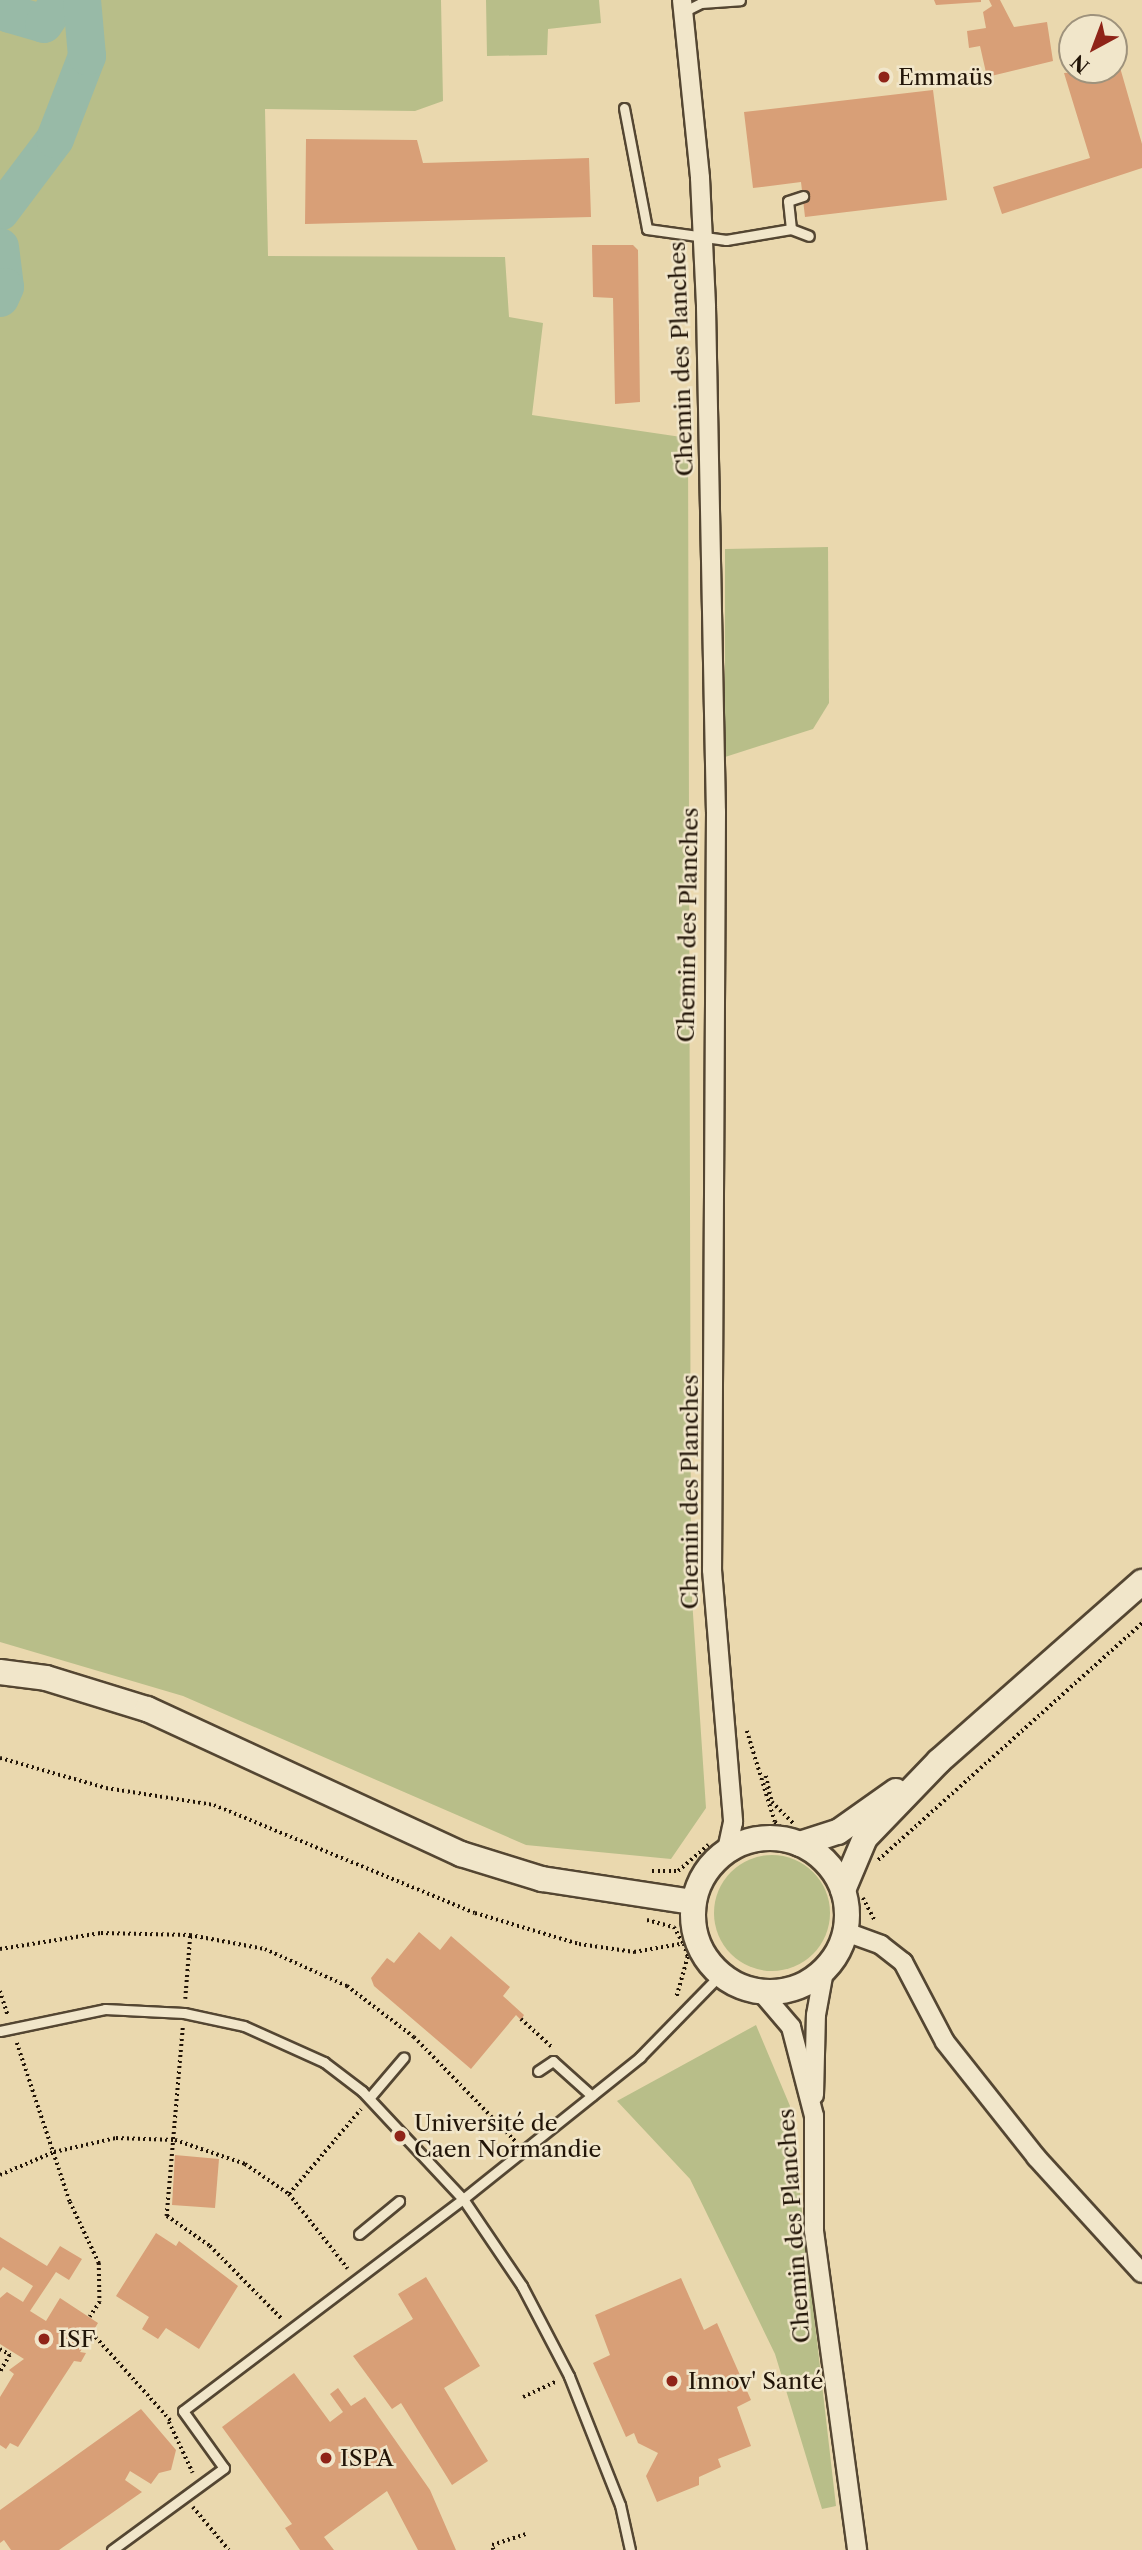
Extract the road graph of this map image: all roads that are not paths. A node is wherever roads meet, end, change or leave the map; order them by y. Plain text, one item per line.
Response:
1 (740, 0) edge
2 (720, 1) edge
3 (682, 6) edge
4 (624, 108) dead end
5 (803, 196) dead end
6 (791, 229) junction
7 (702, 235) junction
8 (809, 236) dead end
9 (1142, 1582) edge
10 (0, 1672) edge
11 (939, 1761) junction
12 (802, 1836) junction
13 (722, 1842) junction
14 (844, 1890) junction
15 (693, 1902) junction
16 (846, 1932) junction
17 (824, 1972) junction
18 (720, 1975) junction
19 (762, 1993) junction
20 (0, 2031) edge
21 (404, 2057) dead end
22 (538, 2071) dead end
23 (592, 2096) junction
24 (370, 2097) junction
25 (814, 2116) junction
26 (463, 2199) junction
27 (399, 2201) dead end
28 (359, 2234) dead end
29 (1142, 2273) edge
30 (112, 2550) edge
31 (630, 2550) edge
32 (857, 2550) edge

1 - 2 lane
2 - 3 lane
3 - 7 street, Chemin des Planches
4 - 7 lane
5 - 6 lane
6 - 7 lane
6 - 8 lane
7 - 13 street, Chemin des Planches
9 - 11 main road
10 - 15 main road
11 - 12 main road
11 - 14 main road
12 - 13 main road
12 - 14 main road
13 - 15 main road
14 - 16 main road
15 - 18 main road
16 - 17 main road
16 - 29 street
17 - 19 main road
17 - 25 street
18 - 19 main road
18 - 23 lane
19 - 25 street, Chemin des Planches
20 - 24 lane
21 - 24 lane
22 - 23 lane
23 - 26 lane
24 - 26 lane
25 - 32 street, Chemin des Planches
26 - 30 lane
26 - 31 lane
27 - 28 lane

